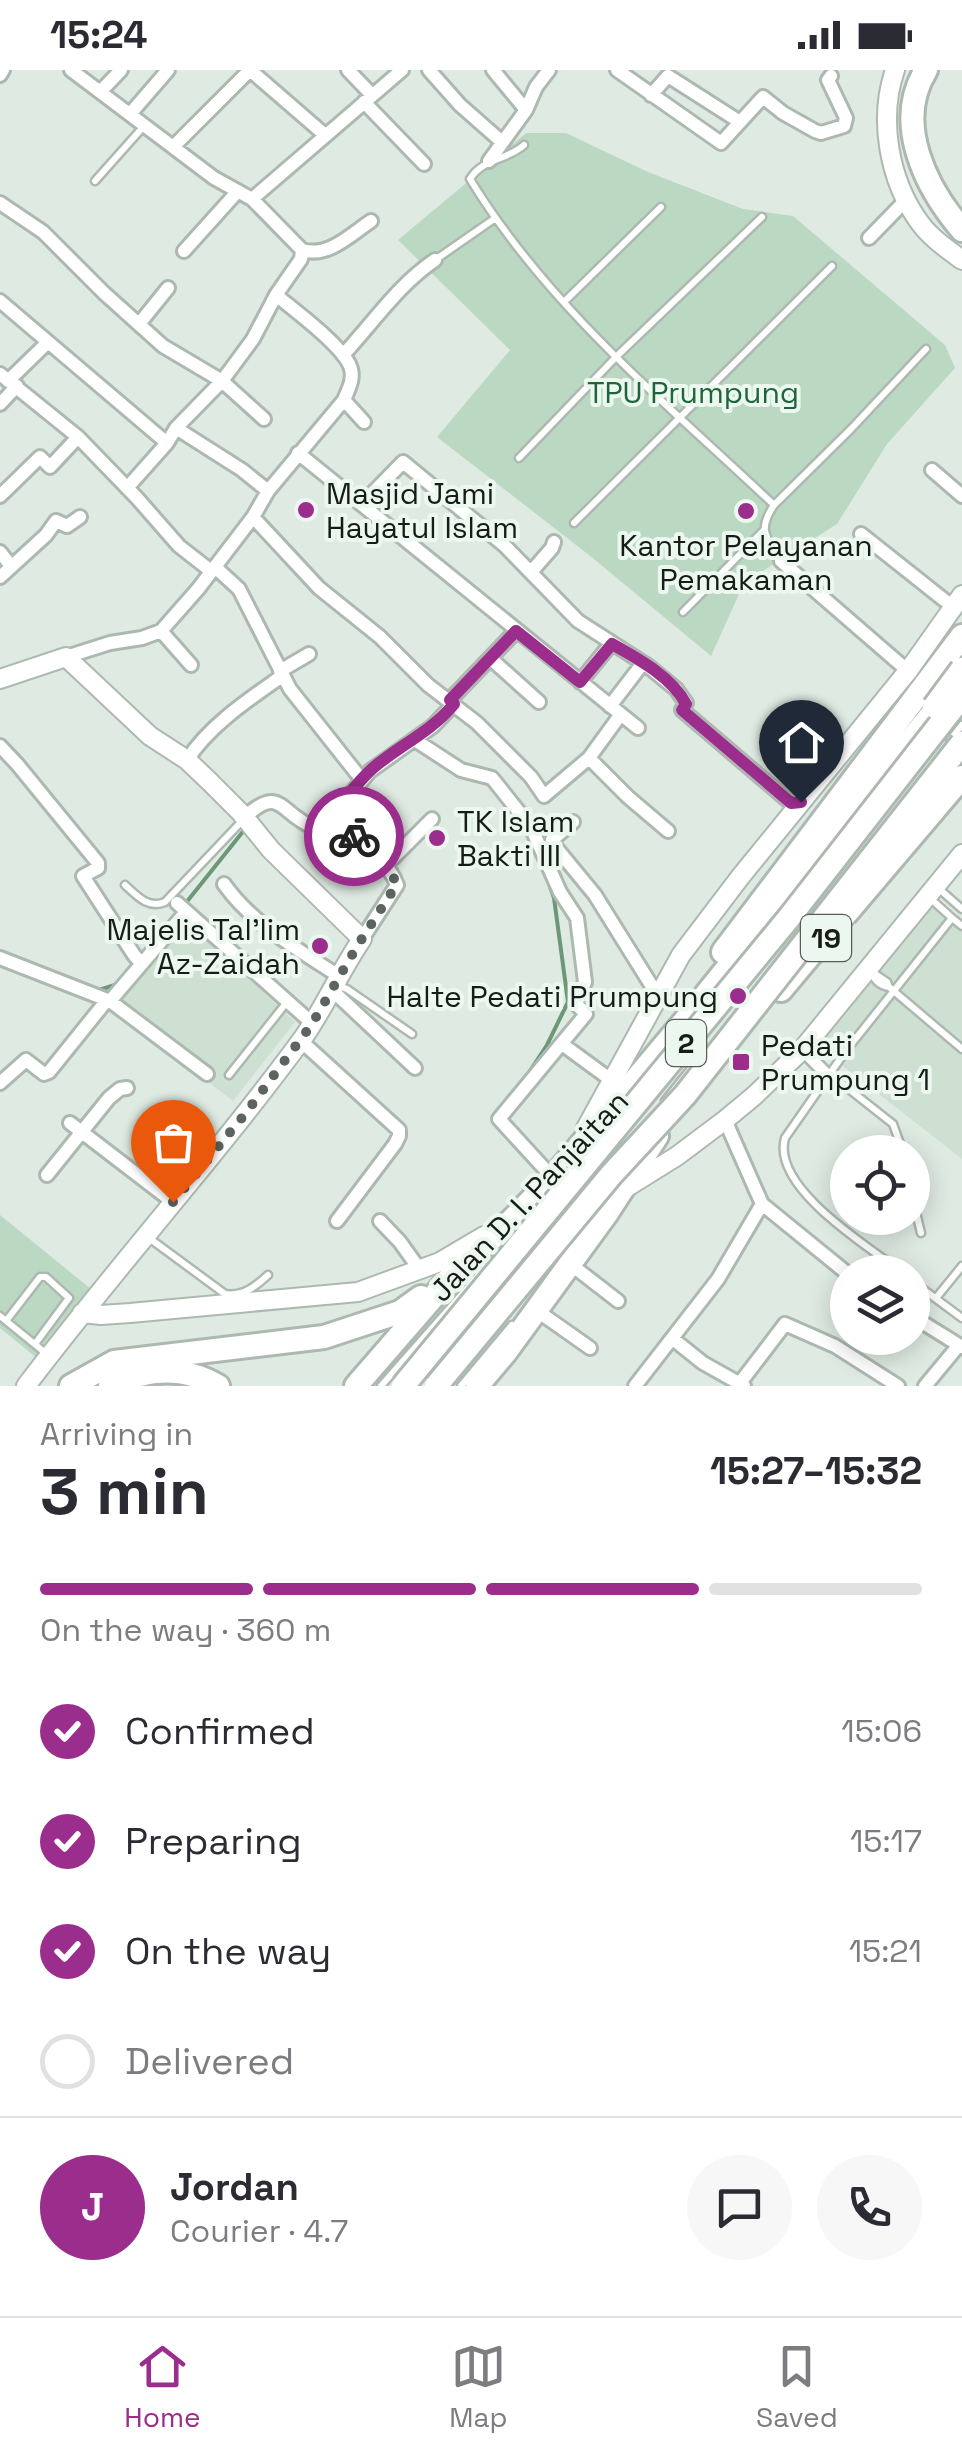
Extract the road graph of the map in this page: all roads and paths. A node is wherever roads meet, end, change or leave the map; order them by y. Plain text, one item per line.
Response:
1 (71, 70) edge
2 (120, 70) edge
3 (168, 70) edge
4 (250, 70) edge
5 (348, 70) edge
6 (402, 70) edge
7 (429, 70) edge
8 (494, 70) edge
9 (549, 70) edge
10 (617, 70) edge
11 (895, 70) edge
12 (926, 70) edge
13 (831, 76) dead end
14 (100, 92) junction
15 (650, 96) junction
16 (368, 98) junction
17 (526, 110) junction
18 (130, 114) junction
19 (740, 122) junction
20 (145, 126) junction
21 (325, 135) junction
22 (502, 142) junction
23 (524, 145) dead end
24 (174, 147) junction
25 (489, 161) junction
26 (424, 164) dead end
27 (95, 181) dead end
28 (238, 191) junction
29 (252, 199) junction
30 (907, 199) junction
31 (0, 203) edge
32 (661, 207) dead end
33 (762, 217) dead end
34 (494, 219) junction
35 (371, 221) dead end
36 (962, 230) edge
37 (869, 238) dead end
38 (302, 250) junction
39 (184, 252) dead end
40 (435, 260) joint
41 (962, 260) edge
42 (832, 266) dead end
43 (168, 288) dead end
44 (276, 296) junction
45 (564, 302) junction
46 (3, 309) edge
47 (139, 324) junction
48 (48, 342) junction
49 (926, 349) dead end
50 (343, 355) junction
51 (616, 356) junction
52 (8, 380) edge
53 (222, 382) junction
54 (344, 400) junction
55 (0, 404) edge
56 (680, 417) junction
57 (264, 418) dead end
58 (364, 422) dead end
59 (176, 428) junction
60 (78, 437) junction
61 (167, 443) junction
62 (298, 452) junction
63 (519, 458) dead end
64 (932, 470) dead end
65 (127, 488) junction
66 (268, 490) junction
67 (0, 496) edge
68 (962, 496) edge
69 (362, 503) junction
70 (774, 504) junction
71 (80, 516) dead end
72 (253, 517) junction
73 (574, 522) dead end
74 (763, 531) junction
75 (860, 534) dead end
76 (554, 542) dead end
77 (0, 552) edge
78 (781, 561) joint
79 (10, 566) junction
80 (213, 569) junction
81 (531, 572) junction
82 (0, 578) edge
83 (958, 601) edge
84 (683, 612) dead end
85 (161, 631) junction
86 (516, 631) junction
87 (962, 636) edge
88 (612, 644) junction
89 (309, 654) dead end
90 (66, 657) junction
91 (490, 658) junction
92 (643, 663) junction
93 (191, 665) dead end
94 (908, 671) junction
95 (962, 672) edge
96 (281, 674) junction
97 (0, 679) edge
98 (580, 682) junction
99 (962, 693) edge
100 (452, 702) junction
101 (539, 702) dead end
102 (616, 710) junction
103 (962, 726) edge
104 (638, 728) dead end
105 (415, 740) junction
106 (0, 746) edge
107 (951, 748) edge
108 (589, 758) junction
109 (187, 760) junction
110 (962, 768) edge
111 (962, 777) edge
112 (362, 780) junction
113 (795, 806) junction
114 (432, 819) dead end
115 (248, 821) junction
116 (574, 822) dead end
117 (313, 826) dead end
118 (668, 831) dead end
119 (962, 854) edge
120 (386, 864) junction
121 (224, 884) dead end
122 (125, 885) dead end
123 (932, 892) junction
124 (180, 906) junction
125 (962, 908) edge
126 (952, 918) junction
127 (962, 926) edge
128 (362, 940) junction
129 (0, 958) edge
130 (138, 960) junction
131 (870, 971) junction
132 (336, 984) junction
133 (891, 989) junction
134 (658, 996) junction
135 (109, 1001) junction
136 (287, 1002) junction
137 (312, 1024) junction
138 (412, 1034) dead end
139 (300, 1041) junction
140 (562, 1044) junction
141 (695, 1048) junction
142 (962, 1049) edge
143 (802, 1052) junction
144 (415, 1068) dead end
145 (828, 1073) junction
146 (207, 1074) dead end
147 (229, 1075) dead end
148 (611, 1080) junction
149 (0, 1083) edge
150 (128, 1088) dead end
151 (684, 1094) junction
152 (657, 1111) dead end
153 (593, 1116) junction
154 (725, 1120) junction
155 (645, 1125) dead end
156 (76, 1127) junction
157 (897, 1135) edge
158 (47, 1175) dead end
159 (553, 1178) junction
160 (617, 1189) junction
161 (173, 1202) junction
162 (762, 1204) junction
163 (336, 1220) dead end
164 (380, 1221) dead end
165 (512, 1231) junction
166 (145, 1235) junction
167 (879, 1255) edge
168 (496, 1256) dead end
169 (830, 1259) edge
170 (962, 1266) edge
171 (420, 1270) junction
172 (578, 1270) dead end
173 (454, 1273) junction
174 (268, 1275) dead end
175 (930, 1294) edge
176 (936, 1298) junction
177 (618, 1300) dead end
178 (528, 1311) junction
179 (82, 1313) junction
180 (3, 1318) edge
181 (962, 1318) edge
182 (930, 1327) edge
183 (673, 1338) junction
184 (960, 1346) edge
185 (590, 1348) dead end
186 (42, 1350) junction
187 (504, 1353) junction
188 (742, 1384) edge
189 (26, 1386) edge
190 (71, 1386) edge
191 (110, 1386) edge
192 (218, 1386) edge
193 (356, 1386) edge
194 (381, 1386) edge
195 (403, 1386) edge
196 (436, 1386) edge
197 (461, 1386) edge
198 (477, 1386) edge
199 (492, 1386) edge
200 (635, 1386) edge
201 (898, 1386) edge
202 (926, 1386) edge

1 - 14 street
2 - 14 street
3 - 18 street
4 - 21 street
4 - 24 street
5 - 16 street
6 - 16 street
7 - 22 street
8 - 17 street
9 - 17 street
10 - 15 street
11 - 30 street
12 - 36 highway
13 - 19 street
14 - 18 street
15 - 19 street
15 - 19 street
16 - 21 street
16 - 26 street
17 - 22 street
18 - 20 street
20 - 24 street
20 - 27 lane
21 - 29 street
22 - 25 street
23 - 25 lane
24 - 28 street
25 - 34 lane
28 - 29 street
28 - 39 street
29 - 38 street
30 - 37 street
30 - 41 street
31 - 47 street
32 - 45 lane
33 - 51 lane
34 - 40 lane
34 - 45 lane
35 - 38 street
38 - 44 street
40 - 50 street
42 - 56 lane
43 - 47 street
44 - 50 street
44 - 53 street
45 - 51 lane
46 - 48 street
47 - 53 street
48 - 52 street
48 - 61 street
49 - 70 lane
50 - 54 street
51 - 56 lane
51 - 63 lane
52 - 55 street
52 - 60 street
53 - 57 street
53 - 59 street
54 - 58 street
54 - 62 street
56 - 70 lane
56 - 73 lane
59 - 61 street
59 - 66 street
60 - 65 street
60 - 67 street
61 - 65 street
62 - 66 street
62 - 69 street
64 - 68 street
65 - 80 street
66 - 72 street
69 - 81 street
69 - 86 street
70 - 74 lane
71 - 79 street
72 - 80 street
72 - 100 street
74 - 78 lane
74 - 84 lane
75 - 83 street
76 - 81 street
77 - 79 street
78 - 94 street
79 - 82 street
80 - 85 street
80 - 96 street
81 - 88 street
83 - 94 street
85 - 90 street
85 - 93 street
86 - 91 street
86 - 98 street
87 - 153 highway
88 - 92 street
88 - 98 street
89 - 96 street
90 - 97 street
90 - 109 street
91 - 100 street
91 - 101 street
92 - 102 street
92 - 113 street
94 - 113 street
95 - 141 highway, 19, bridge
95 - 159 highway, Jalan D. I. Panjaitan
96 - 109 street
96 - 112 street
98 - 102 street
99 - 141 highway, 2, bridge
99 - 165 lane
100 - 105 street
100 - 108 street
102 - 104 street
102 - 108 street
103 - 107 lane
105 - 112 street
105 - 140 street
106 - 130 street
107 - 151 highway, 2, bridge
108 - 118 street
109 - 115 street
110 - 160 highway, Jalan D. I. Panjaitan
111 - 151 highway, 19, bridge
112 - 120 street
113 - 134 street
114 - 120 street
115 - 117 street
115 - 124 lane
115 - 128 street
116 - 134 street
119 - 123 street
120 - 128 street
121 - 132 street
122 - 124 lane
123 - 125 lane
123 - 126 lane
123 - 131 street
124 - 130 street
124 - 136 street
126 - 127 lane
126 - 133 lane
128 - 132 street
129 - 135 street
130 - 135 street
131 - 133 lane
131 - 143 street
132 - 137 street
132 - 138 lane
132 - 144 street
133 - 142 lane
133 - 145 lane
134 - 148 street
135 - 146 street
135 - 149 street
136 - 137 street
136 - 147 lane
137 - 139 street
139 - 161 street
139 - 163 street
140 - 148 street
140 - 159 street
141 - 152 lane
141 - 195 highway, 2, bridge
143 - 145 lane
143 - 154 street
145 - 157 lane
145 - 167 lane
148 - 153 street
150 - 156 street
151 - 196 highway, 2, bridge
153 - 159 street
154 - 160 street
154 - 162 street
155 - 160 lane
156 - 158 street
156 - 161 street
159 - 165 highway, Jalan D. I. Panjaitan
160 - 178 highway, Jalan D. I. Panjaitan
161 - 166 street
162 - 169 street
162 - 183 street
164 - 171 street
165 - 171 street
165 - 173 highway, Jalan D. I. Panjaitan
166 - 174 lane
166 - 179 street
168 - 194 lane
170 - 176 lane
171 - 179 street
172 - 177 street
173 - 190 highway
173 - 193 highway, Jalan D. I. Panjaitan
175 - 176 lane
176 - 181 lane
178 - 185 street
178 - 187 highway, Jalan D. I. Panjaitan
178 - 197 lane
179 - 186 street
180 - 186 lane
180 - 186 lane
182 - 184 street
183 - 188 street
183 - 200 street
184 - 202 street
186 - 189 street
187 - 198 highway, Jalan D. I. Panjaitan
187 - 199 highway
188 - 201 street
191 - 192 highway

